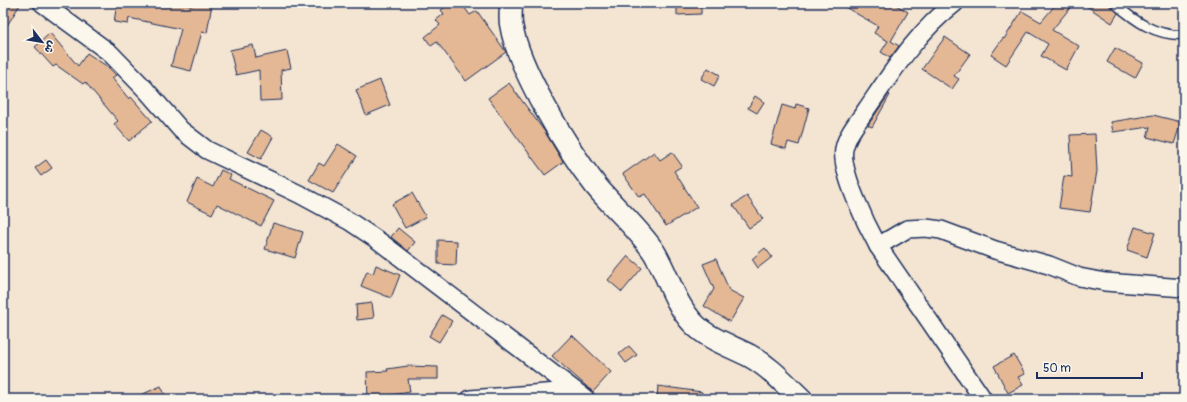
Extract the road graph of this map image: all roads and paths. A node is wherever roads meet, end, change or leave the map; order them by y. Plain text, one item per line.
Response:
1 (42, 3) edge
2 (511, 3) edge
3 (955, 3) edge
4 (1114, 3) edge
5 (1184, 35) edge
6 (878, 246) junction
7 (1184, 288) edge
8 (583, 398) edge
9 (470, 399) edge
10 (801, 399) edge
11 (983, 399) edge

1 - 8 street
2 - 10 main road
3 - 6 street
4 - 5 lane
6 - 7 street
6 - 11 street
8 - 9 street

